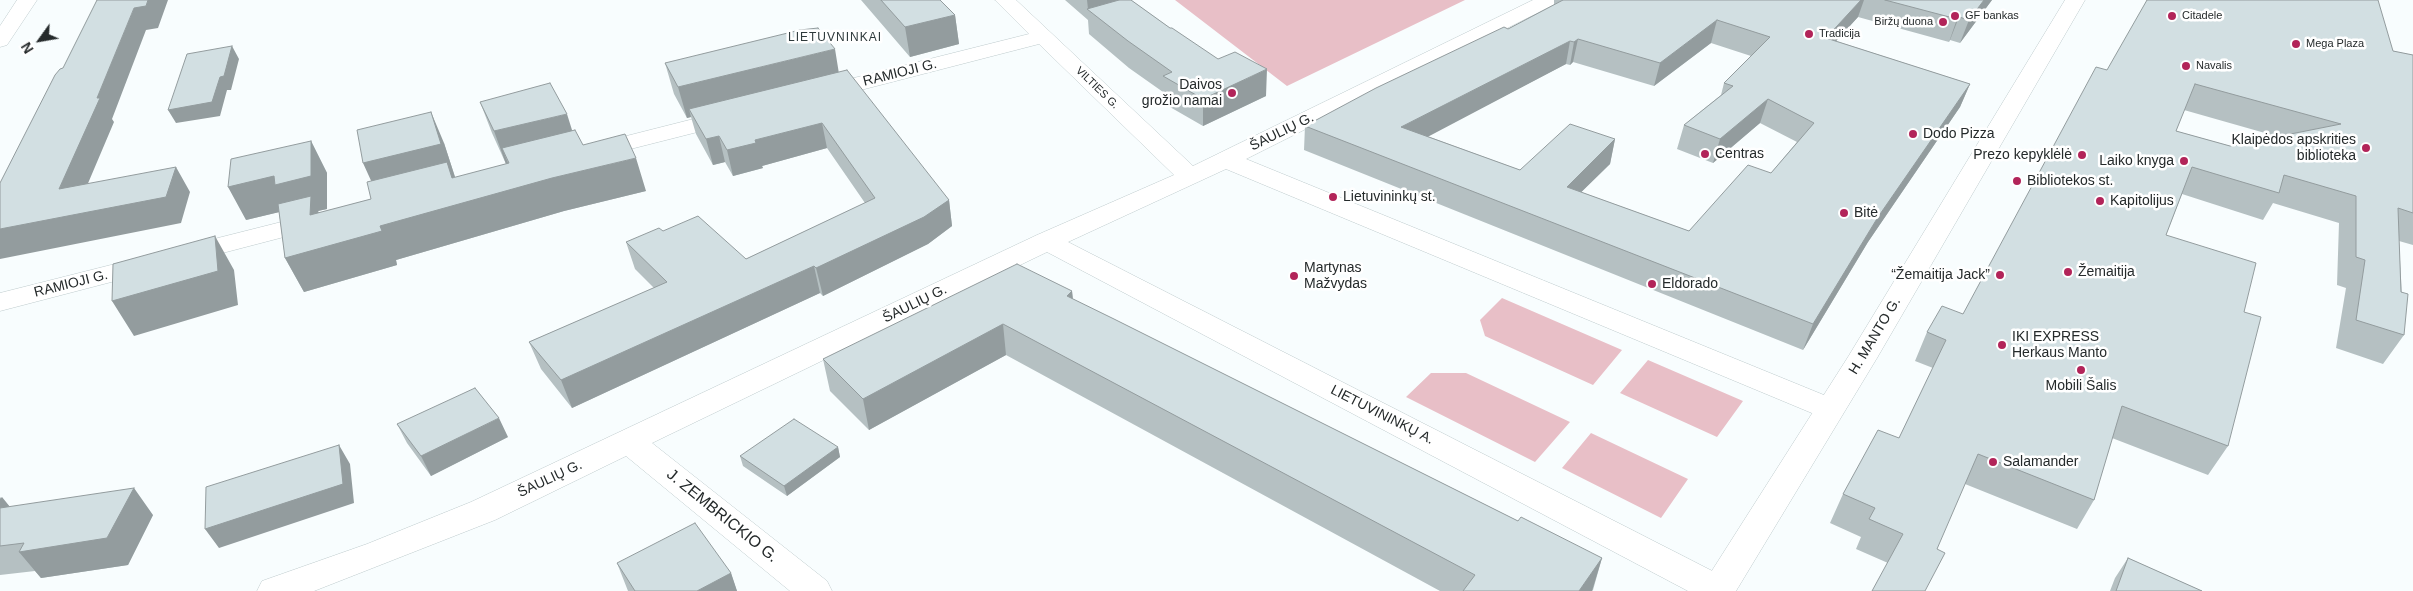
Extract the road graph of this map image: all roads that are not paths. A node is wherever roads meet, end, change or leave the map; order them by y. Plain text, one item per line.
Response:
1 (27, 0) edge
2 (1005, 0) edge
3 (1548, 0) edge
4 (2075, 0) edge
5 (1043, 37) junction
6 (0, 41) edge
7 (802, 98) edge
8 (754, 110) edge
9 (570, 157) edge
10 (1226, 160) junction
11 (1189, 176) junction
12 (338, 216) edge
13 (1046, 241) junction
14 (0, 302) edge
15 (1830, 410) junction
16 (629, 441) junction
17 (1717, 590) edge
18 (275, 591) edge
19 (814, 591) edge

1 - 6 street
2 - 5 street, VILTIES G.
3 - 10 street, ŠAULIŲ G.
4 - 15 street, H. MANTO G.
5 - 7 street, RAMIOJI G.
5 - 11 street, VILTIES G.
8 - 9 street
10 - 11 street, ŠAULIŲ G.
10 - 15 street
11 - 13 street, ŠAULIŲ G.
12 - 14 street, RAMIOJI G.
13 - 16 street, ŠAULIŲ G.
13 - 17 street, LIETUVININKŲ A.
15 - 17 street, H. MANTO G.
16 - 18 street, ŠAULIŲ G.
16 - 19 street, J. ZEMBRICKIO G.

